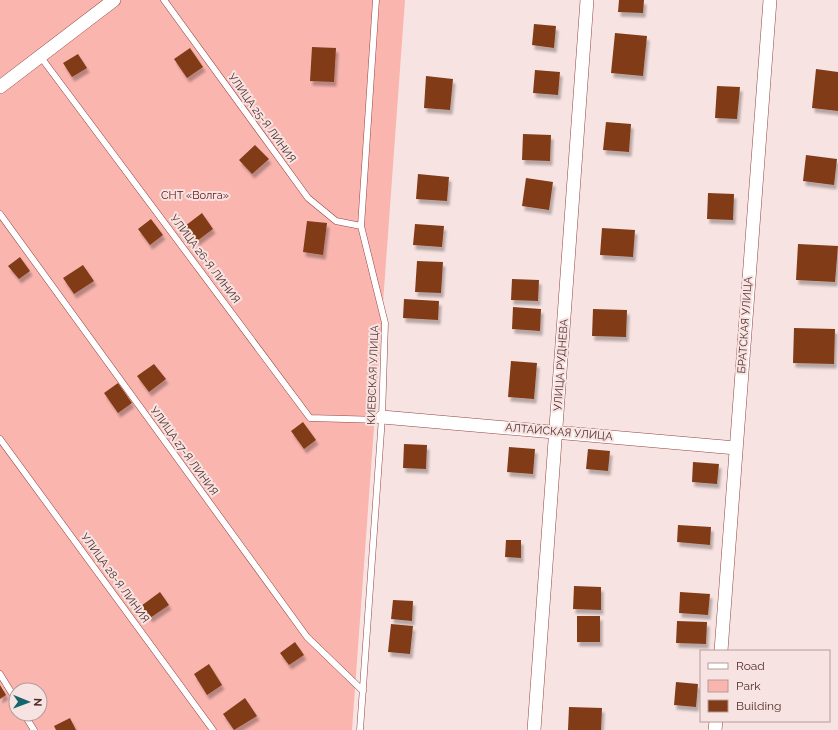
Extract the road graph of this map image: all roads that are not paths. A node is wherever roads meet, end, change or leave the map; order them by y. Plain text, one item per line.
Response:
1 (114, 0) edge
2 (164, 0) edge
3 (376, 0) edge
4 (587, 0) edge
5 (770, 0) edge
6 (40, 56) junction
7 (0, 87) edge
8 (0, 214) edge
9 (361, 226) junction
10 (382, 419) junction
11 (556, 432) junction
12 (0, 439) edge
13 (736, 448) junction
14 (721, 650) edge
15 (0, 674) edge
16 (8, 687) edge
17 (363, 691) junction
18 (212, 730) edge
19 (360, 730) edge
20 (534, 730) edge

1 - 6 street
2 - 9 lane, УЛИЦА 25-Я ЛИНИЯ
3 - 9 lane, КИЕВСКАЯ УЛИЦА
4 - 11 street, УЛИЦА РУДНЕВА
5 - 13 street, БРАТСКАЯ УЛИЦА
6 - 7 street
6 - 10 lane, УЛИЦА 26-Я ЛИНИЯ
8 - 17 lane, УЛИЦА 27-Я ЛИНИЯ
9 - 10 lane, КИЕВСКАЯ УЛИЦА
10 - 11 street, АЛТАЙСКАЯ УЛИЦА
10 - 17 lane, КИЕВСКАЯ УЛИЦА
11 - 13 street, АЛТАЙСКАЯ УЛИЦА
11 - 20 street, УЛИЦА РУДНЕВА
12 - 18 lane, УЛИЦА 28-Я ЛИНИЯ
13 - 14 street, БРАТСКАЯ УЛИЦА
15 - 16 lane
17 - 19 lane, КИЕВСКАЯ УЛИЦА

